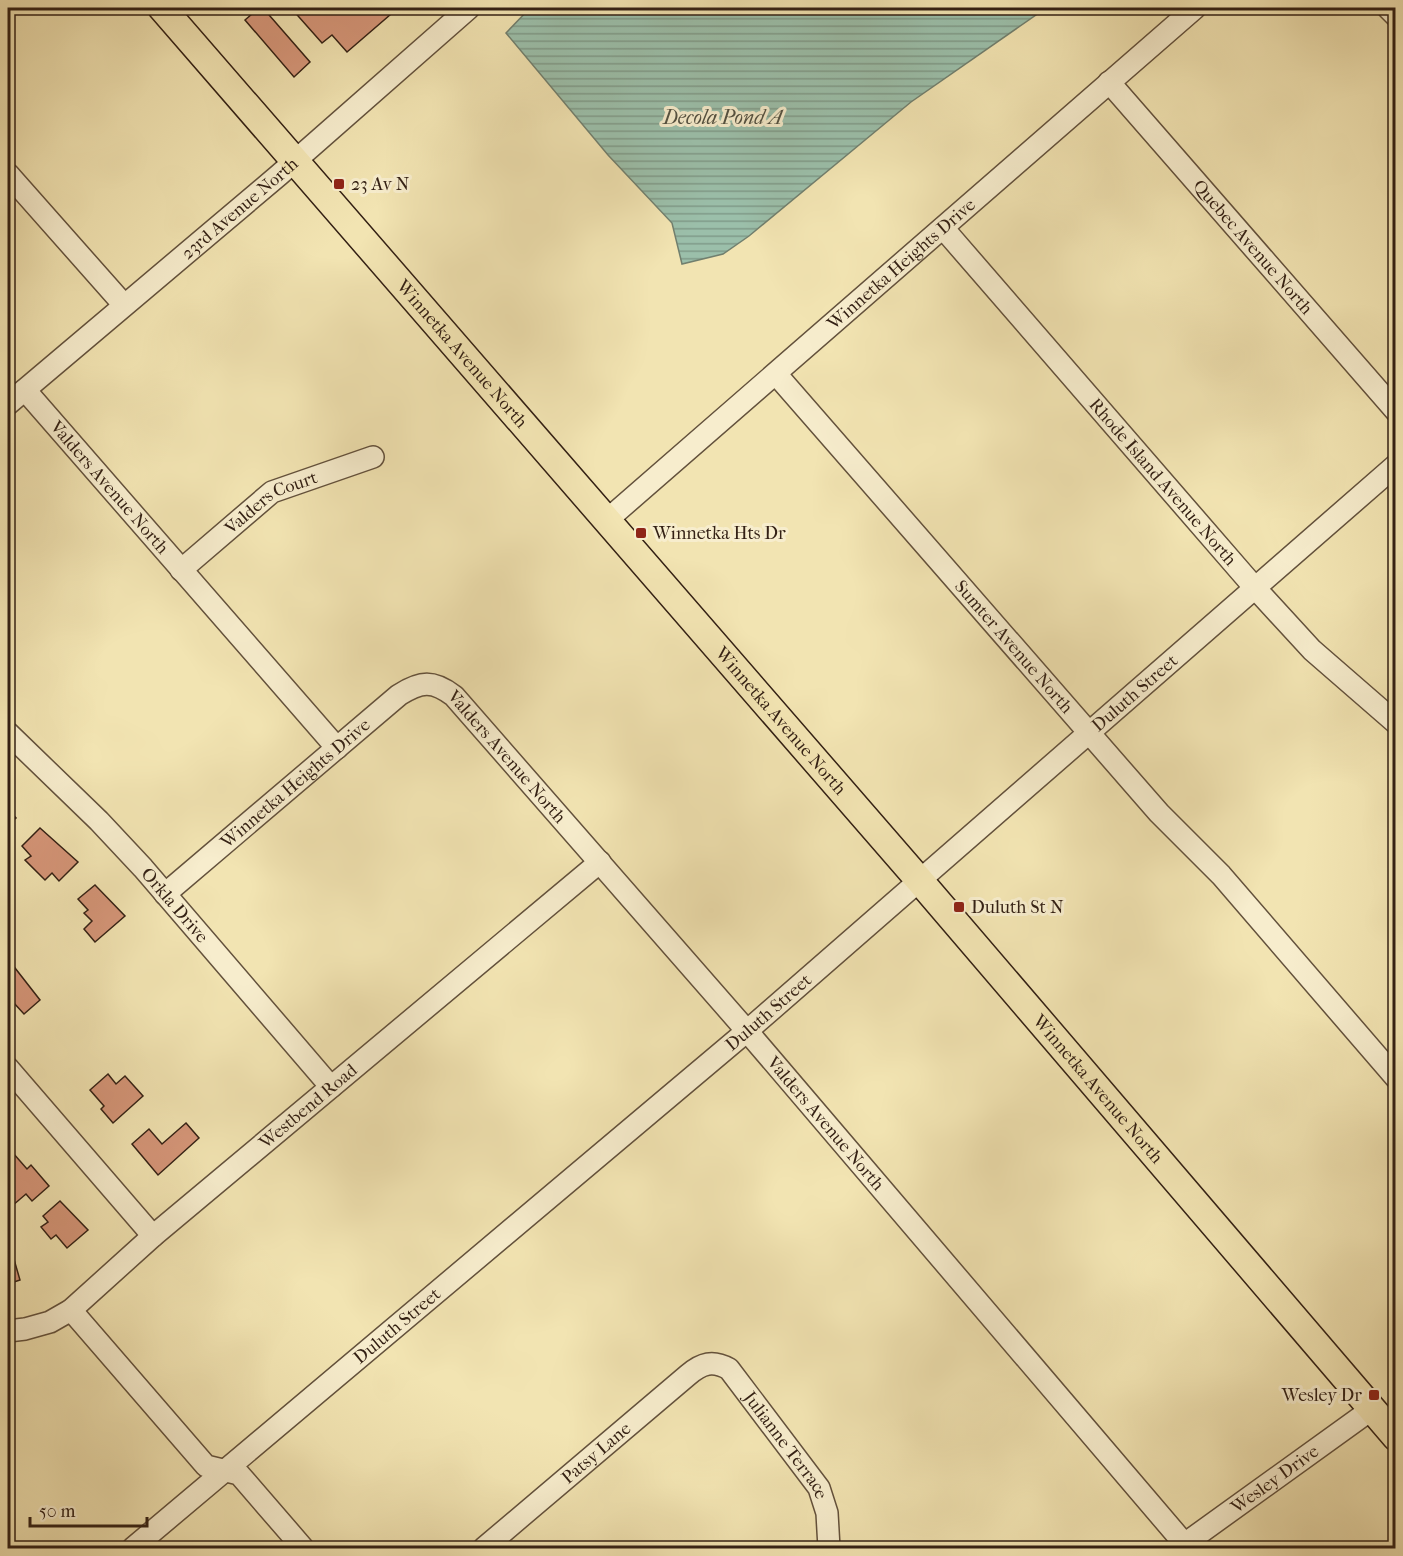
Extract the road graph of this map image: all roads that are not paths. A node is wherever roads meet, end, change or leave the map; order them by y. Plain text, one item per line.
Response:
1 (162, 8) edge
2 (469, 8) edge
3 (1195, 8) edge
4 (1388, 8) edge
5 (1395, 16) edge
6 (1109, 82) junction
7 (295, 161) junction
8 (8, 174) edge
9 (943, 228) junction
10 (124, 305) junction
11 (776, 374) junction
12 (25, 390) junction
13 (8, 404) edge
14 (1395, 411) edge
15 (373, 457) dead end
16 (1395, 465) edge
17 (608, 520) junction
18 (182, 570) junction
19 (1255, 588) junction
20 (430, 684) joint
21 (1395, 723) edge
22 (8, 733) edge
23 (1089, 733) junction
24 (337, 748) junction
25 (600, 862) junction
26 (920, 881) junction
27 (165, 894) junction
28 (747, 1031) junction
29 (8, 1068) edge
30 (1395, 1078) edge
31 (331, 1087) junction
32 (153, 1236) junction
33 (71, 1310) junction
34 (8, 1331) edge
35 (710, 1363) joint
36 (1372, 1409) junction
37 (1395, 1437) edge
38 (225, 1471) junction
39 (1184, 1547) edge
40 (133, 1548) edge
41 (303, 1548) edge
42 (484, 1548) edge
43 (829, 1548) edge

1 - 7 main road, Winnetka Avenue North
2 - 7 street, 23rd Avenue North
3 - 6 street, Winnetka Heights Drive
4 - 5 street
6 - 9 street, Winnetka Heights Drive
6 - 14 street, Quebec Avenue North
7 - 10 street, 23rd Avenue North
7 - 17 main road, Winnetka Avenue North
8 - 10 street
9 - 11 street, Winnetka Heights Drive
9 - 19 street, Rhode Island Avenue North
10 - 12 street, 23rd Avenue North
11 - 17 street, Winnetka Heights Drive
11 - 23 street, Sumter Avenue North
12 - 13 street, 23rd Avenue North
12 - 18 street, Valders Avenue North
15 - 18 street, Valders Court
16 - 19 street, Duluth Street
17 - 26 main road, Winnetka Avenue North
18 - 24 street, Valders Avenue North
19 - 21 street, Rhode Island Avenue North
19 - 23 street, Duluth Street
20 - 24 street, Winnetka Heights Drive
20 - 25 street, Valders Avenue North
22 - 27 street, Orkla Drive
23 - 26 street, Duluth Street
23 - 30 street, Sumter Avenue North
24 - 27 street, Winnetka Heights Drive
25 - 28 street, Valders Avenue North
25 - 31 street, Westbend Road
26 - 28 street, Duluth Street
26 - 36 main road, Winnetka Avenue North
27 - 31 street, Orkla Drive
28 - 38 street, Duluth Street
28 - 39 street, Valders Avenue North
29 - 32 street
31 - 32 street, Westbend Road
32 - 33 street, Westbend Road
33 - 34 street, Westbend Road
33 - 38 street
35 - 42 street, Patsy Lane
35 - 43 street, Julianne Terrace
36 - 37 main road, Winnetka Avenue North
36 - 39 street, Wesley Drive
38 - 40 street, Duluth Street
38 - 41 street

